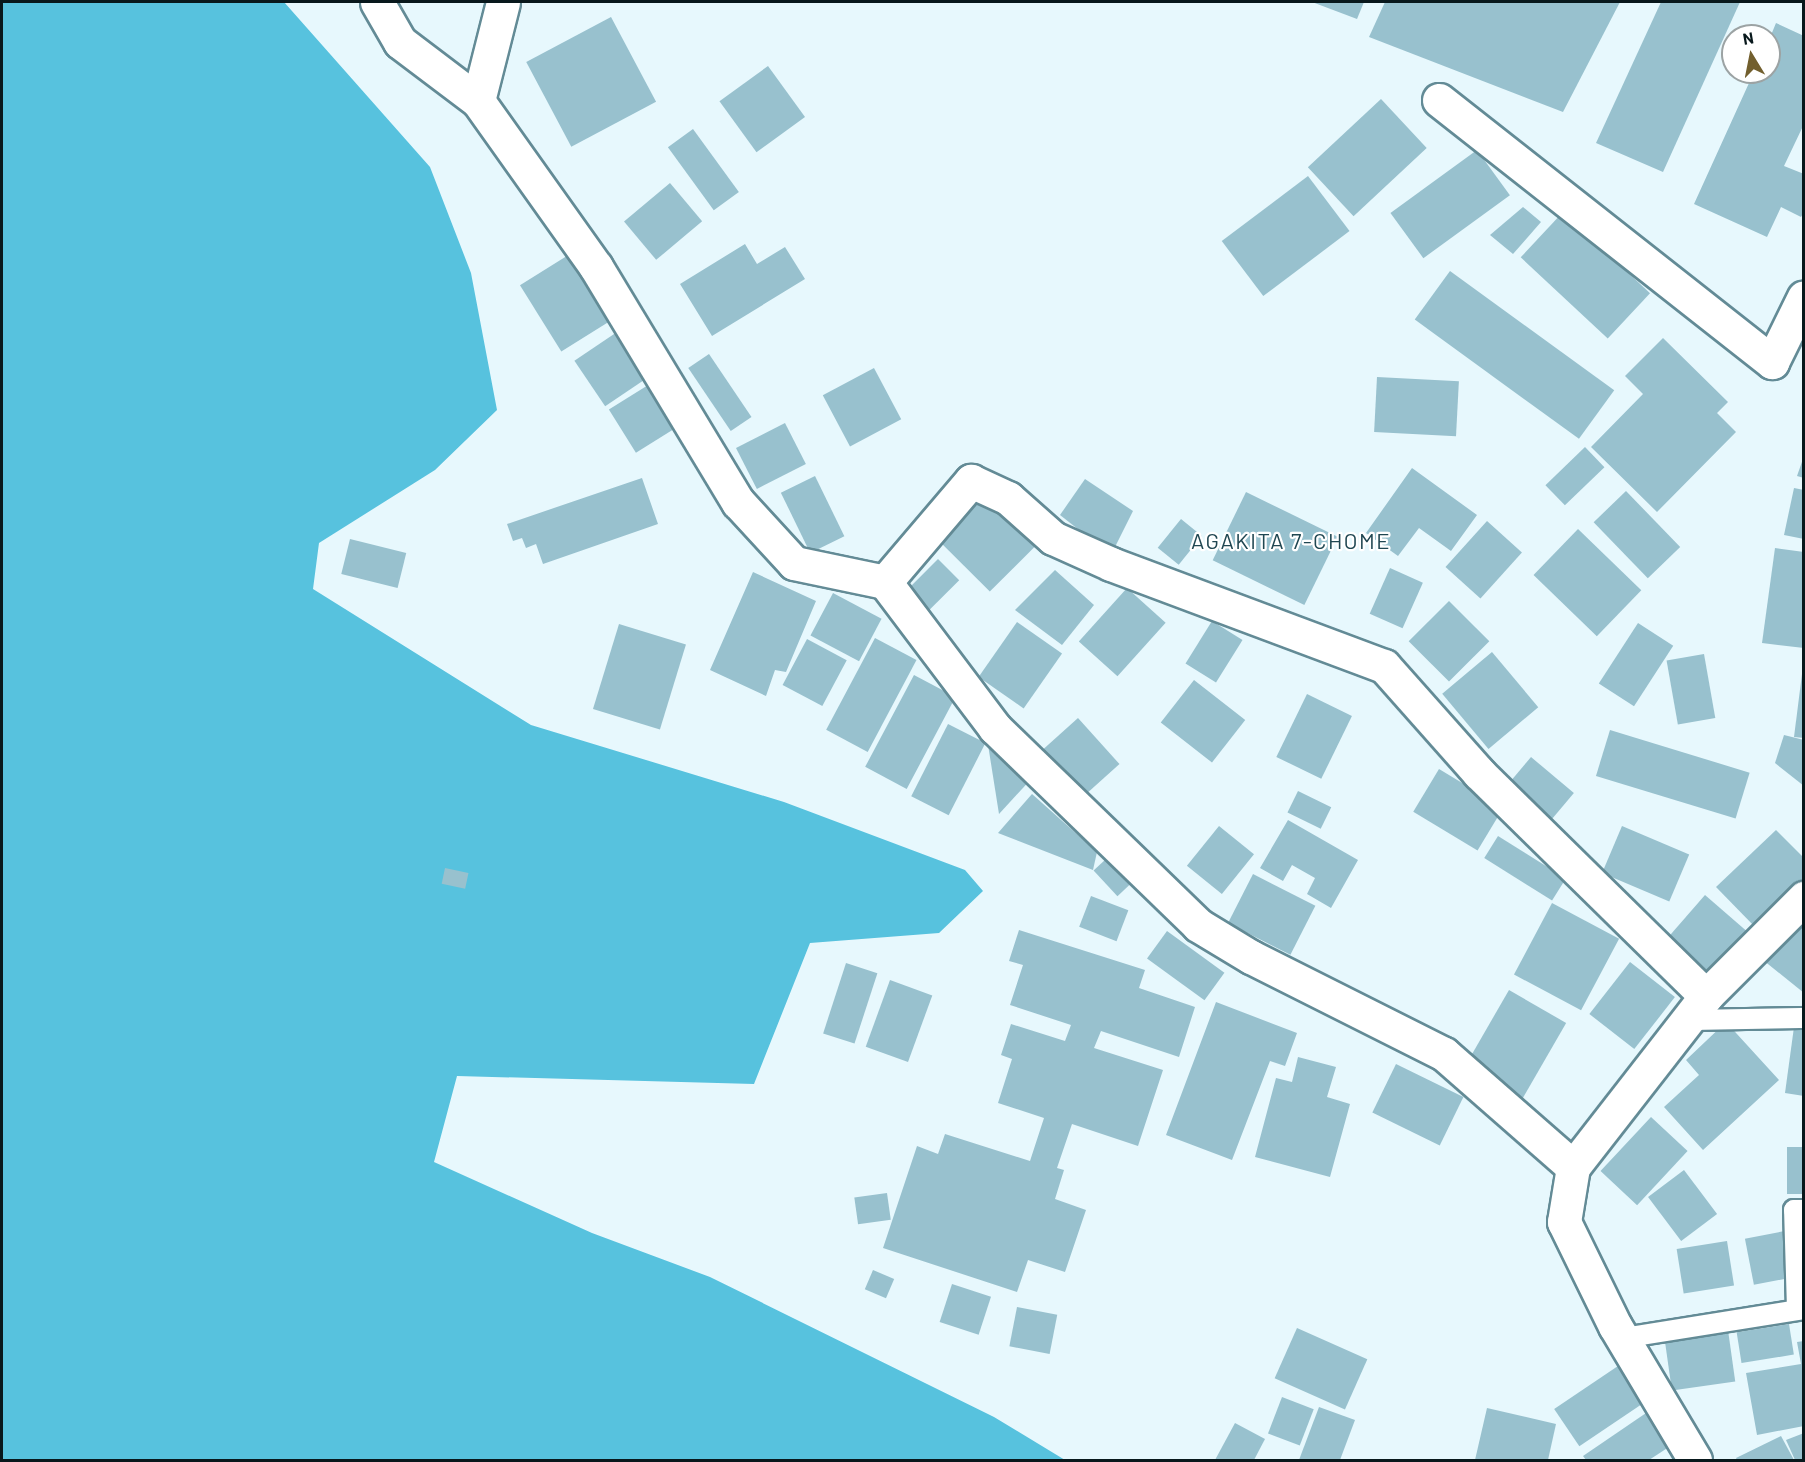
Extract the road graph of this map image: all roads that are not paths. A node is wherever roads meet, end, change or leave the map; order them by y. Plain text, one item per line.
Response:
1 (377, 2) edge
2 (503, 2) edge
3 (1439, 100) dead end
4 (478, 101) junction
5 (1803, 297) edge
6 (885, 582) junction
7 (1803, 898) edge
8 (1697, 1008) junction
9 (1803, 1018) edge
10 (1573, 1167) junction
11 (1803, 1210) edge
12 (1800, 1309) edge
13 (1623, 1338) junction
14 (1695, 1461) edge

1 - 4 street
2 - 4 street
3 - 5 street
4 - 6 street
6 - 8 street
6 - 10 street
7 - 8 street
8 - 9 lane
8 - 10 street
10 - 13 street
11 - 12 lane
12 - 13 lane
13 - 14 street

